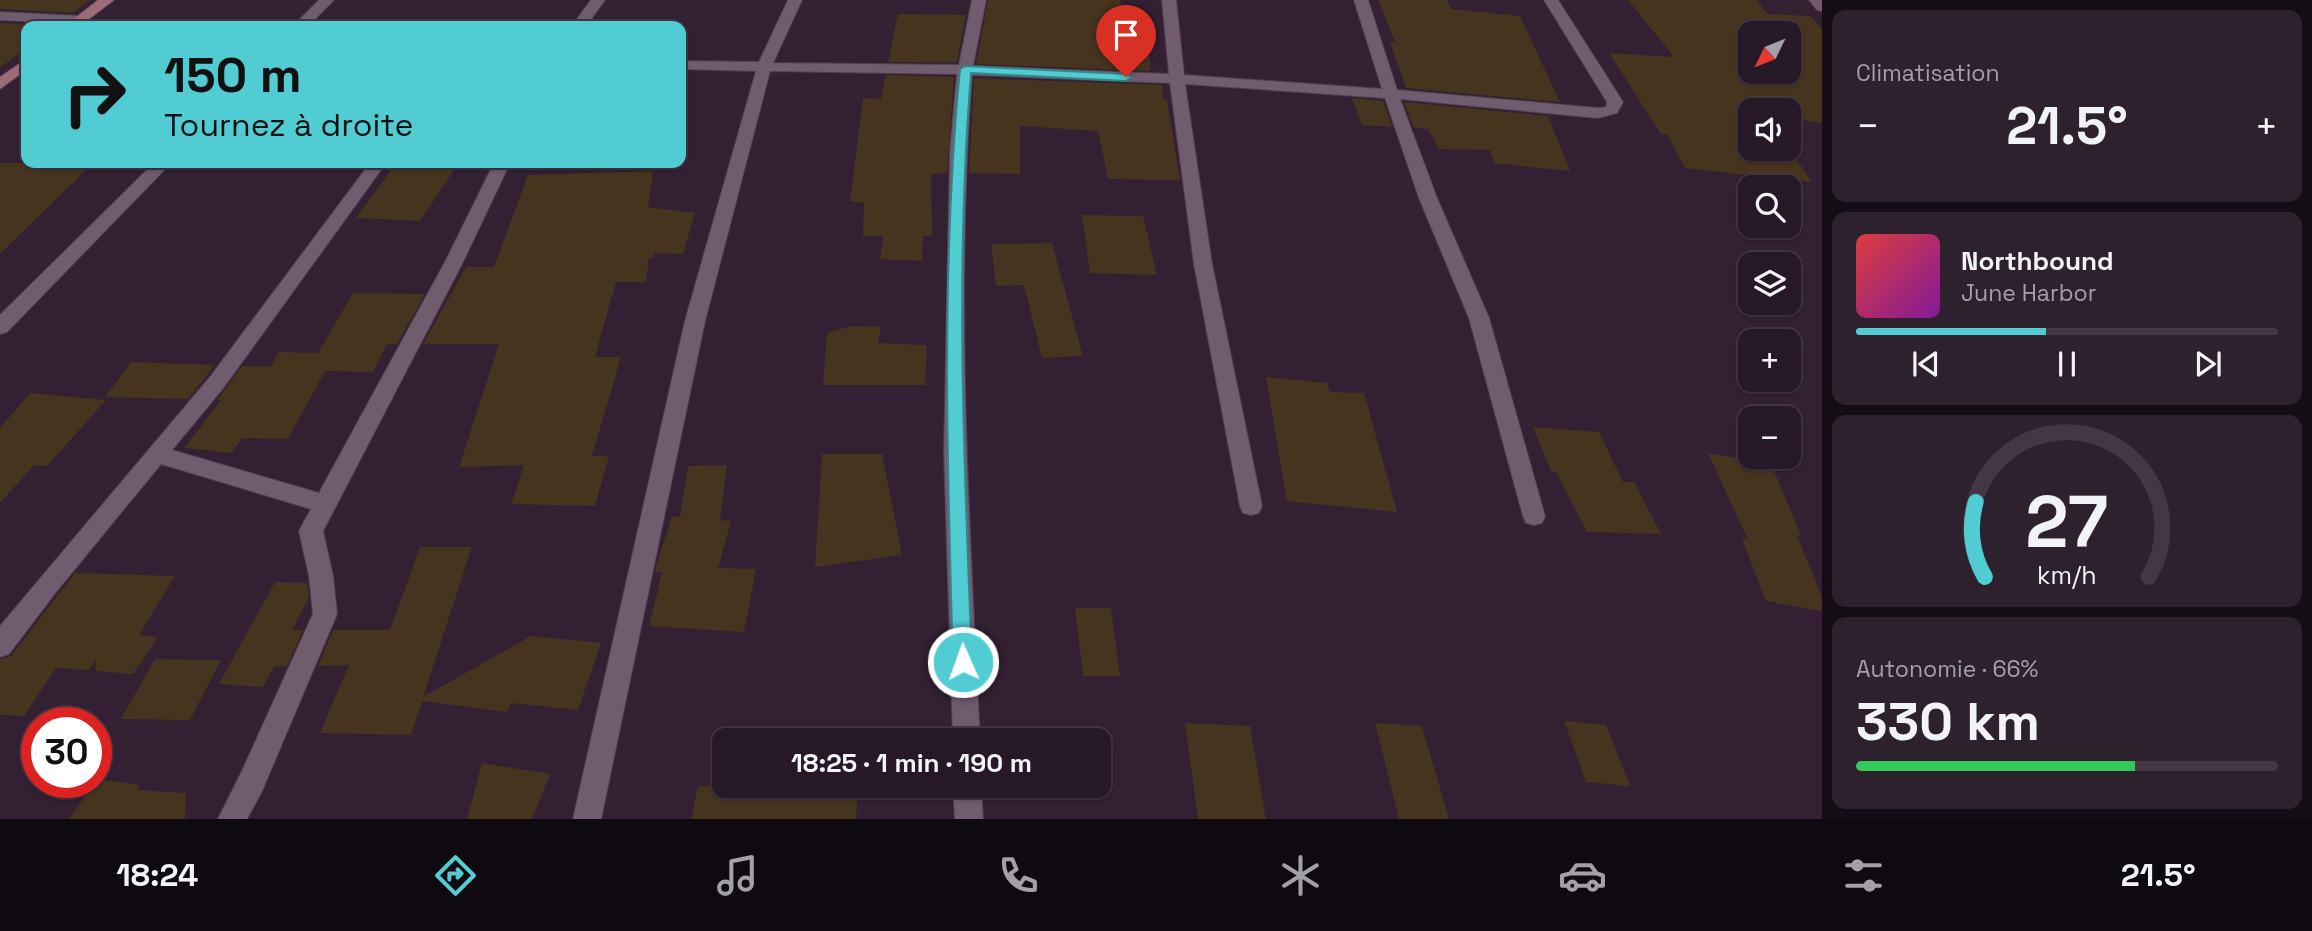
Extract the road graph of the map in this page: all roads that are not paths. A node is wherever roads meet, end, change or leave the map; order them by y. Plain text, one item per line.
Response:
1 (107, 0) edge
2 (327, 0) edge
3 (598, 0) edge
4 (795, 0) edge
5 (979, 0) edge
6 (1169, 0) edge
7 (1361, 0) edge
8 (1551, 0) edge
9 (1816, 0) edge
10 (1822, 7) edge
11 (0, 16) edge
12 (55, 21) edge
13 (80, 21) edge
14 (305, 21) edge
15 (583, 21) edge
16 (686, 65) edge
17 (21, 67) edge
18 (764, 68) junction
19 (965, 69) junction
20 (1177, 80) junction
21 (0, 85) edge
22 (1390, 92) junction
23 (158, 168) edge
24 (374, 168) edge
25 (500, 168) edge
26 (0, 327) edge
27 (159, 455) junction
28 (324, 504) junction
29 (1251, 506) dead end
30 (1534, 516) dead end
31 (0, 646) edge
32 (966, 728) edge
33 (968, 798) edge
34 (232, 819) edge
35 (587, 819) edge
36 (969, 819) edge

1 - 13 street
2 - 14 street
3 - 15 street
4 - 18 street
5 - 19 street
6 - 20 street
7 - 22 street
8 - 22 street
9 - 10 street
11 - 12 street
16 - 18 street
17 - 21 street
18 - 19 street
18 - 35 street
19 - 20 street
19 - 32 street
20 - 22 street
20 - 29 street
22 - 30 street
23 - 26 street
24 - 27 street
25 - 28 street
27 - 28 street
27 - 31 street
28 - 34 street
33 - 36 street

